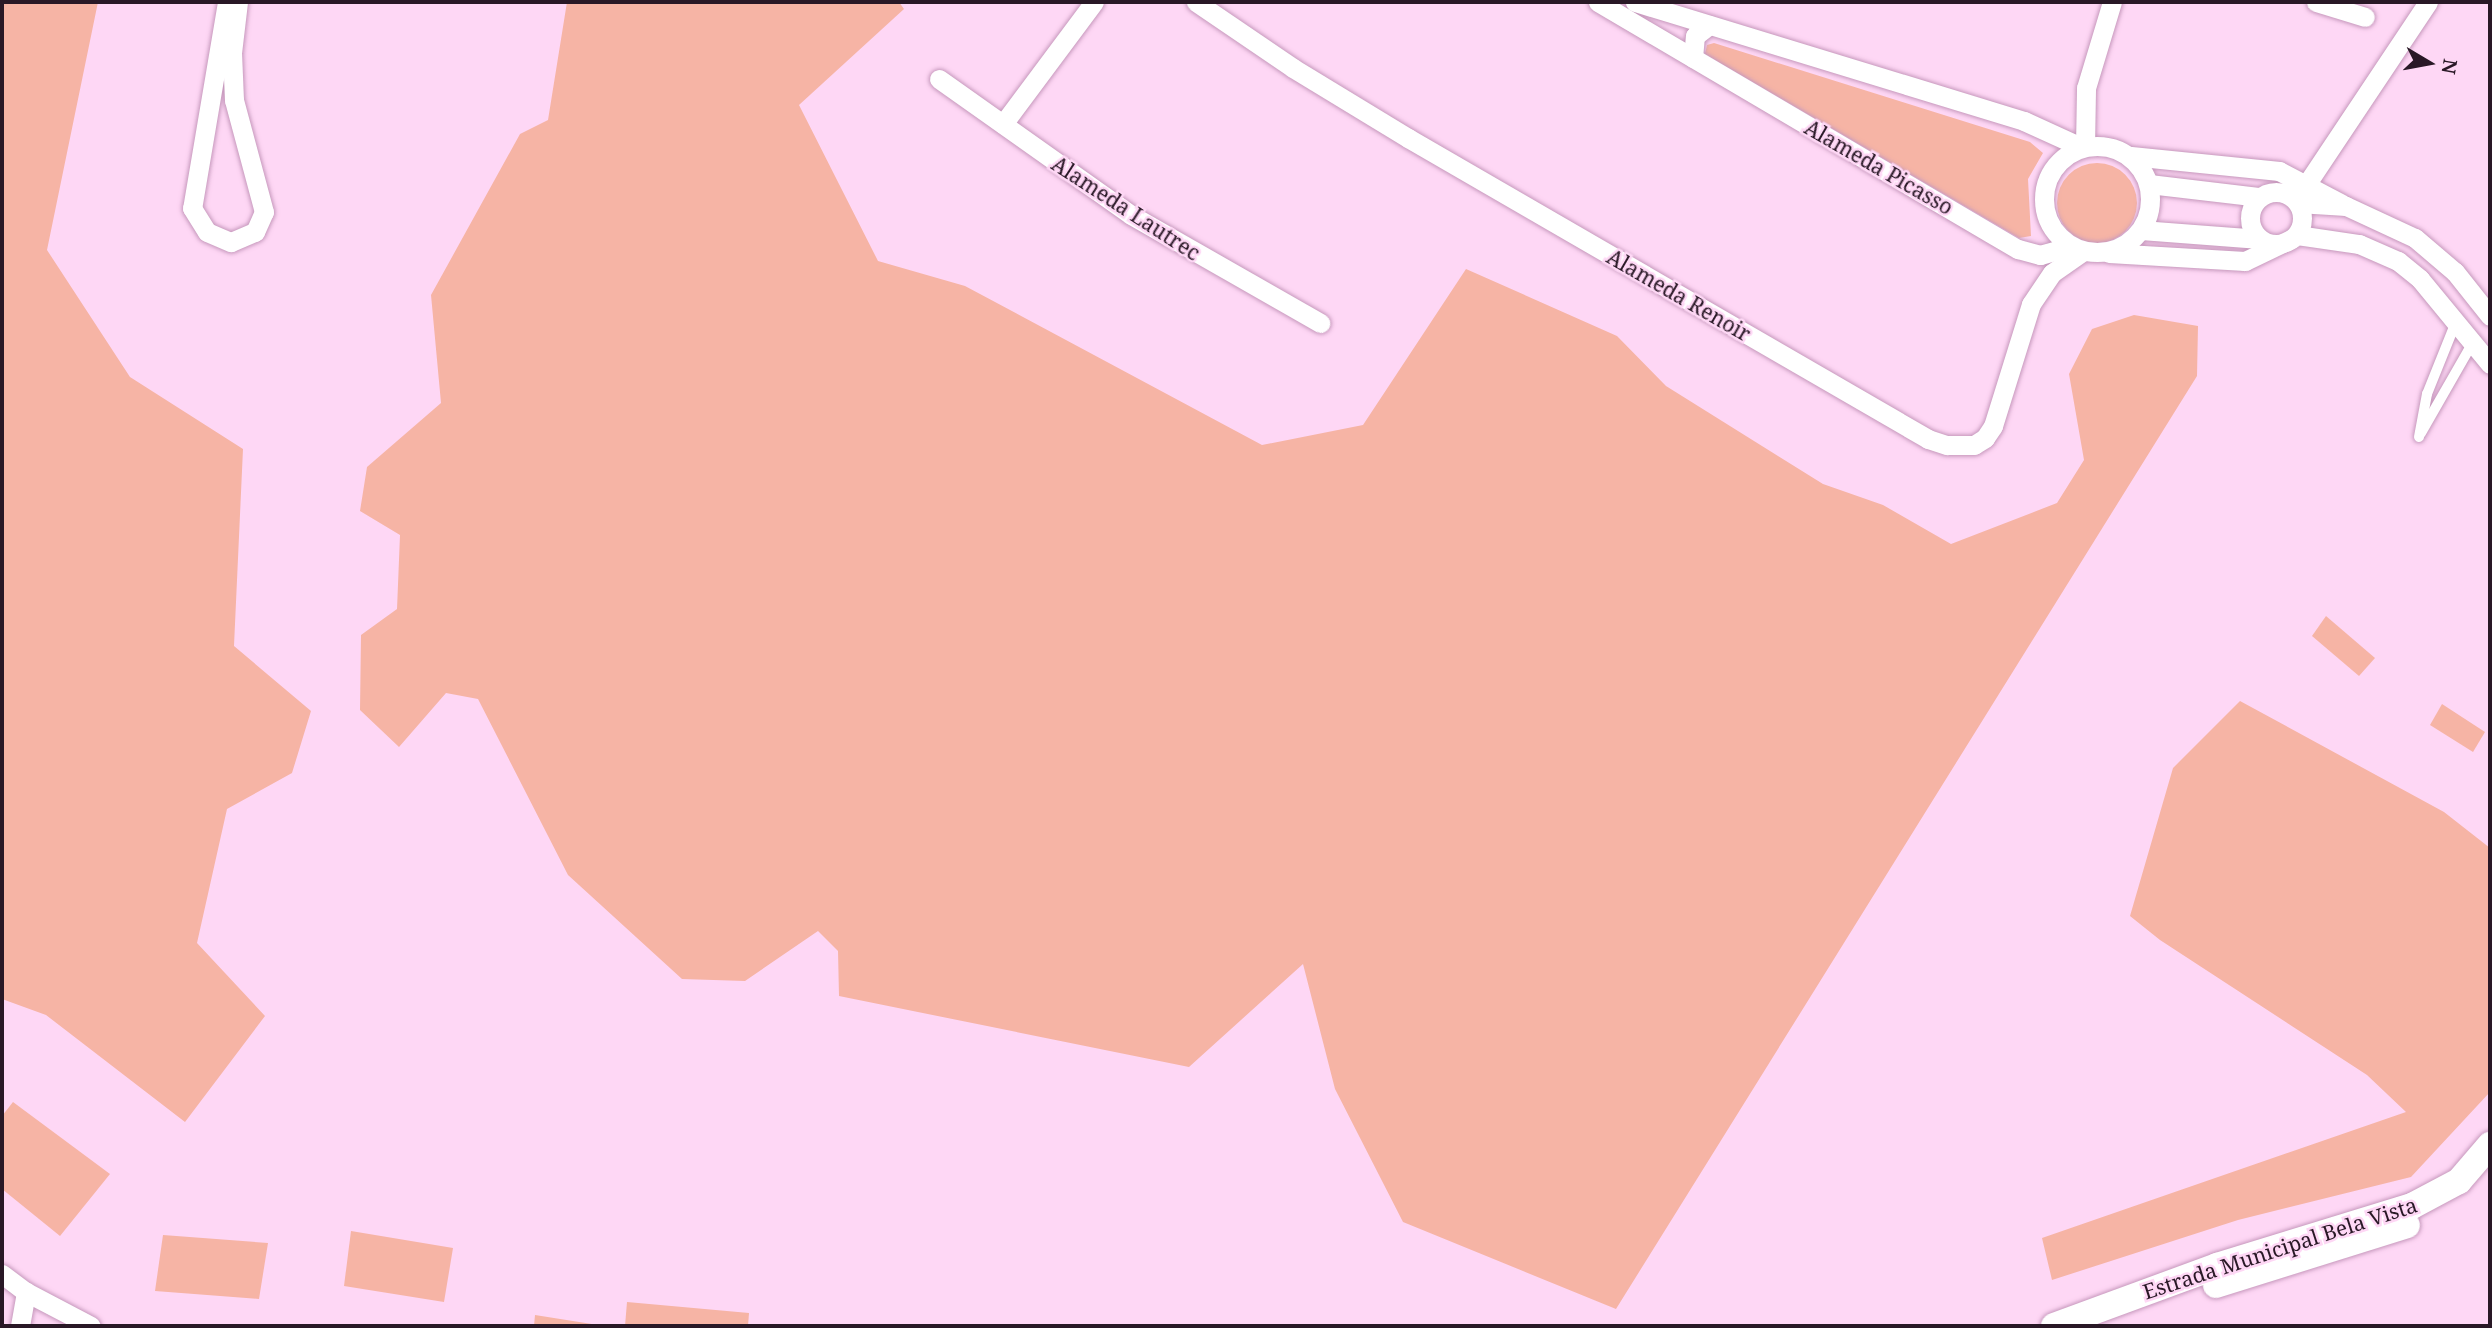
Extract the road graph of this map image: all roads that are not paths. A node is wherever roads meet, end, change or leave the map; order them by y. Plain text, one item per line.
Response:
1 (227, 2) edge
2 (238, 2) edge
3 (1094, 2) edge
4 (1196, 2) edge
5 (1598, 2) edge
6 (1635, 2) edge
7 (2112, 2) edge
8 (2316, 2) edge
9 (2428, 2) edge
10 (2365, 17) dead end
11 (1709, 25) junction
12 (1693, 58) junction
13 (939, 79) dead end
14 (1003, 124) junction
15 (2083, 147) junction
16 (2131, 156) junction
17 (2307, 182) junction
18 (2149, 184) junction
19 (2260, 197) junction
20 (2297, 202) junction
21 (2346, 206) junction
22 (2141, 230) junction
23 (2295, 237) junction
24 (2260, 239) junction
25 (2085, 250) junction
26 (2490, 316) edge
27 (2456, 322) junction
28 (1320, 323) dead end
29 (2472, 344) junction
30 (2490, 364) edge
31 (2490, 1145) edge
32 (2490, 1173) edge
33 (2, 1274) edge
34 (26, 1293) junction
35 (20, 1326) edge
36 (91, 1326) edge
37 (2054, 1326) edge
38 (2103, 1326) edge

1 - 2 street
3 - 14 street
4 - 25 street, Alameda Renoir
5 - 12 street, Alameda Picasso
6 - 11 street
7 - 15 street
8 - 10 street
9 - 17 street
11 - 12 street
11 - 15 street
12 - 25 street, Alameda Picasso
13 - 14 street, Alameda Lautrec
14 - 28 street, Alameda Lautrec
15 - 16 street
15 - 25 street
16 - 17 street
16 - 18 street
17 - 20 street
17 - 21 street
18 - 19 street
18 - 22 street
19 - 20 street
19 - 24 street
20 - 21 street
20 - 23 street
21 - 26 street
22 - 24 street
22 - 25 street, Alameda Picasso
23 - 24 street
23 - 25 street, Alameda Picasso
23 - 27 street
27 - 29 street
27 - 29 lane
29 - 30 street
31 - 37 main road, Estrada Municipal Bela Vista
32 - 38 main road, Estrada Municipal Bela Vista
33 - 34 street
34 - 35 street
34 - 36 street

